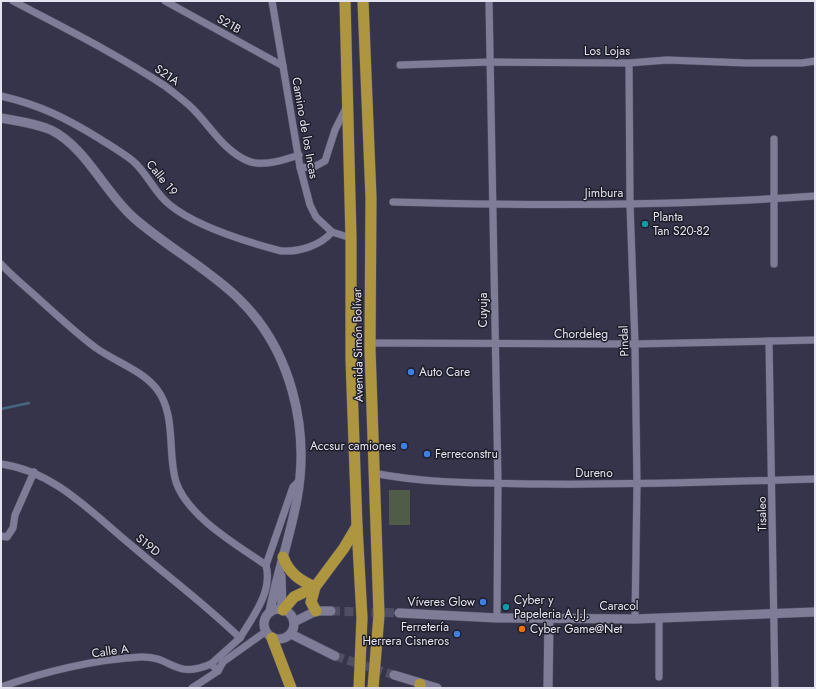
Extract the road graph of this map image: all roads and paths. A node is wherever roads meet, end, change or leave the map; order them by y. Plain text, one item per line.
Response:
1 (13, 1) edge
2 (166, 1) edge
3 (272, 1) edge
4 (345, 1) edge
5 (364, 1) edge
6 (489, 1) edge
7 (815, 61) edge
8 (490, 62) junction
9 (629, 63) junction
10 (400, 65) dead end
11 (283, 66) junction
12 (1, 96) edge
13 (347, 106) junction
14 (1, 118) edge
15 (774, 139) dead end
16 (299, 155) junction
17 (300, 167) junction
18 (815, 196) edge
19 (774, 199) junction
20 (393, 202) dead end
21 (630, 204) junction
22 (494, 205) junction
23 (332, 232) junction
24 (351, 238) junction
25 (1, 264) edge
26 (774, 264) dead end
27 (769, 340) junction
28 (815, 340) edge
29 (370, 343) junction
30 (635, 344) junction
31 (494, 345) junction
32 (1, 464) edge
33 (34, 472) junction
34 (373, 472) junction
35 (815, 479) edge
36 (298, 481) junction
37 (772, 481) junction
38 (498, 483) junction
39 (637, 485) junction
40 (357, 526) junction
41 (1, 536) edge
42 (282, 562) junction
43 (266, 565) junction
44 (315, 587) junction
45 (282, 610) junction
46 (316, 611) junction
47 (331, 611) tunnel mouth
48 (270, 612) junction
49 (815, 612) edge
50 (399, 613) tunnel mouth
51 (774, 613) junction
52 (496, 618) junction
53 (549, 618) junction
54 (659, 618) junction
55 (635, 619) junction
56 (294, 622) junction
57 (291, 634) junction
58 (268, 635) junction
59 (240, 638) junction
60 (335, 656) tunnel mouth
61 (211, 664) junction
62 (218, 671) junction
63 (394, 675) tunnel mouth
64 (659, 677) dead end
65 (420, 686) edge
66 (1, 687) edge
67 (192, 688) edge
68 (291, 688) edge
69 (359, 688) edge
70 (373, 688) edge
71 (437, 688) edge
72 (548, 688) edge
73 (775, 688) edge

1 - 16 street, S21A
2 - 11 street, S21B
3 - 11 street, Camino de los Incas
4 - 13 highway, Avenida Simón Bolívar
5 - 29 highway, Avenida Simón Bolívar
6 - 8 street, Cuyuja
7 - 9 street, Los Lojas
8 - 9 street, Los Lojas
8 - 10 street, Los Lojas
8 - 22 street, Cuyuja
9 - 21 street, Pindal
11 - 16 street, Camino de los Incas
12 - 23 street, Calle 19
13 - 17 street
13 - 24 highway, Avenida Simón Bolívar
14 - 36 street
15 - 19 street
16 - 17 street, Camino de los Incas
17 - 23 street, Camino de los Incas
18 - 19 street, Jimbura
19 - 21 street, Jimbura
19 - 26 street
20 - 22 street, Jimbura
21 - 22 street, Jimbura
21 - 30 street, Pindal
22 - 31 street, Cuyuja
23 - 24 street, Camino de los Incas
24 - 40 highway, Avenida Simón Bolívar
25 - 43 street
27 - 28 street, Chordeleg
27 - 30 street, Chordeleg
27 - 37 street, Tisaleo
29 - 31 street, Chordeleg
29 - 34 highway, Avenida Simón Bolívar
30 - 31 street, Chordeleg
30 - 39 street, Pindal
31 - 38 street, Cuyuja
32 - 33 street, S19D
33 - 41 street
33 - 59 street, S19D
34 - 38 street, Dureno
34 - 70 highway, Avenida Simón Bolívar
35 - 37 street, Dureno
36 - 42 street
36 - 43 street
37 - 39 street, Dureno
37 - 51 street, Tisaleo
38 - 39 street, Dureno
38 - 52 street, Cuyuja
39 - 55 street, Pindal
40 - 44 highway
40 - 69 highway, Avenida Simón Bolívar
42 - 44 highway
42 - 45 street
42 - 48 street
43 - 59 street
44 - 45 highway
44 - 46 highway
45 - 48 street
45 - 56 street
46 - 47 street
46 - 56 street
48 - 58 street
49 - 51 street, Caracol
50 - 52 street, Caracol
51 - 54 street, Caracol
51 - 73 street, Tisaleo
52 - 53 street, Caracol
53 - 55 street, Caracol
53 - 72 street
54 - 55 street, Caracol
54 - 64 street
56 - 57 street
57 - 58 street
57 - 60 street
58 - 62 street
58 - 68 highway
59 - 61 street
61 - 62 street
61 - 66 street, Calle A
62 - 67 street
63 - 65 street
65 - 71 street

